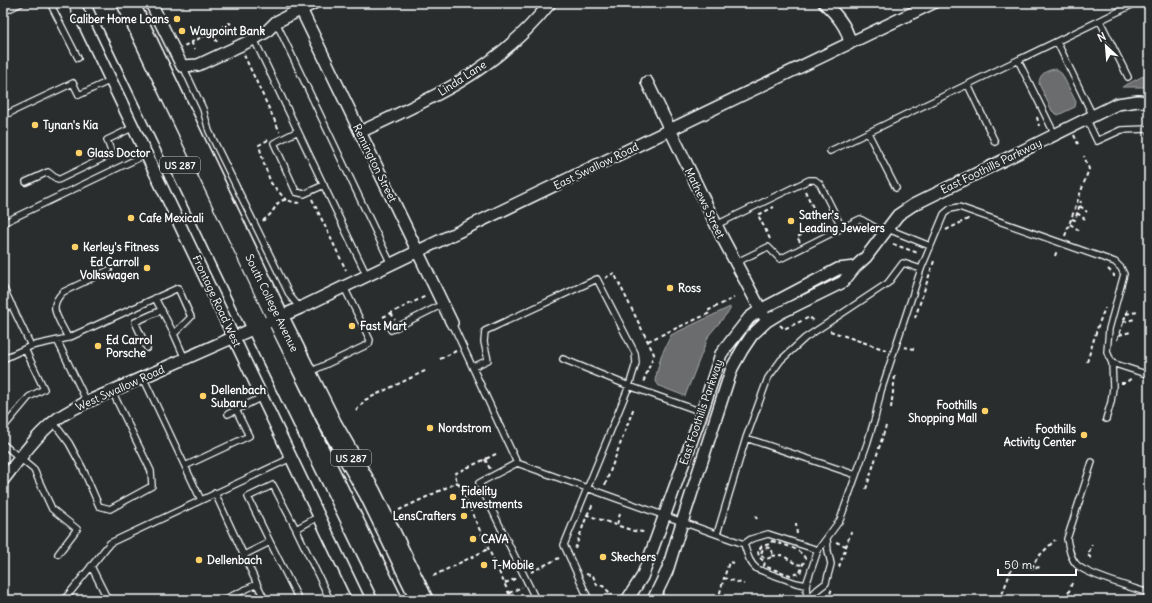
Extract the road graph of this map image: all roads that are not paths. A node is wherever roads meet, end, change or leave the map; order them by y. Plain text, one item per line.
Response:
1 (21, 3) edge
2 (50, 3) edge
3 (74, 3) edge
4 (103, 3) edge
5 (128, 3) edge
6 (151, 3) edge
7 (314, 3) edge
8 (550, 3) edge
9 (824, 3) edge
10 (933, 3) edge
11 (1136, 3) edge
12 (300, 6) edge
13 (3, 12) edge
14 (1100, 21) junction
15 (276, 22) junction
16 (254, 39) junction
17 (1057, 42) junction
18 (849, 44) junction
19 (78, 58) dead end
20 (1018, 60) junction
21 (182, 66) junction
22 (1128, 77) dead end
23 (111, 79) junction
24 (647, 82) dead end
25 (968, 85) junction
26 (1149, 102) edge
27 (3, 116) edge
28 (1090, 118) junction
29 (134, 127) junction
30 (298, 130) junction
31 (670, 130) junction
32 (1149, 131) edge
33 (360, 132) junction
34 (868, 133) junction
35 (1055, 135) junction
36 (995, 142) dead end
37 (830, 151) dead end
38 (147, 154) junction
39 (26, 182) dead end
40 (324, 185) junction
41 (896, 188) dead end
42 (3, 223) edge
43 (716, 225) junction
44 (842, 228) junction
45 (886, 231) junction
46 (930, 246) junction
47 (417, 251) junction
48 (735, 263) junction
49 (391, 264) junction
50 (855, 267) junction
51 (921, 269) junction
52 (109, 270) dead end
53 (367, 276) junction
54 (3, 287) edge
55 (344, 287) junction
56 (155, 298) junction
57 (443, 304) junction
58 (12, 305) junction
59 (300, 308) junction
60 (3, 310) edge
61 (162, 310) junction
62 (760, 310) junction
63 (278, 318) junction
64 (767, 321) junction
65 (452, 323) joint
66 (258, 326) junction
67 (391, 330) dead end
68 (174, 334) junction
69 (234, 337) junction
70 (68, 338) junction
71 (57, 340) junction
72 (28, 347) junction
73 (148, 348) dead end
74 (3, 359) edge
75 (185, 359) junction
76 (563, 359) dead end
77 (1112, 363) junction
78 (473, 367) junction
79 (306, 374) junction
80 (1149, 375) edge
81 (143, 377) junction
82 (629, 386) junction
83 (112, 391) junction
84 (262, 397) junction
85 (87, 402) junction
86 (236, 410) junction
87 (702, 412) junction
88 (228, 414) dead end
89 (1106, 419) dead end
90 (53, 422) junction
91 (3, 428) edge
92 (746, 438) junction
93 (3, 444) edge
94 (291, 458) junction
95 (20, 459) junction
96 (1092, 462) dead end
97 (517, 464) junction
98 (185, 466) junction
99 (856, 475) junction
100 (3, 480) edge
101 (587, 489) junction
102 (215, 493) junction
103 (201, 500) junction
104 (664, 516) junction
105 (318, 517) junction
106 (683, 522) junction
107 (296, 529) junction
108 (717, 534) junction
109 (827, 539) junction
110 (270, 542) junction
111 (744, 544) junction
112 (818, 550) junction
113 (58, 554) dead end
114 (244, 555) junction
115 (91, 566) junction
116 (257, 584) junction
117 (806, 585) junction
118 (1149, 594) edge
119 (588, 598) edge
120 (64, 600) edge
121 (108, 600) edge
122 (223, 600) edge
123 (265, 600) edge
124 (299, 600) edge
125 (330, 600) edge
126 (359, 600) edge
127 (391, 600) edge
128 (422, 600) edge
129 (536, 600) edge
130 (578, 600) edge
131 (627, 600) edge
132 (653, 600) edge
133 (807, 600) edge
134 (1147, 600) edge

1 - 13 lane
2 - 19 lane
3 - 23 street, Frontage Road West
4 - 66 highway, South College Avenue / US 287
5 - 63 highway, South College Avenue / US 287
6 - 21 street
7 - 12 street
8 - 33 street, Linda Lane
9 - 18 street
10 - 18 street, East Swallow Road
11 - 14 lane
12 - 15 street
12 - 33 street, Remington Street
14 - 17 lane
14 - 22 lane
15 - 16 street
15 - 49 lane
16 - 21 street
16 - 30 lane
17 - 20 lane
17 - 28 lane
18 - 31 street, East Swallow Road
20 - 25 lane
20 - 35 lane
21 - 59 lane
23 - 27 lane
23 - 29 street, Frontage Road West
24 - 31 street, Mathews Street
25 - 34 lane
25 - 36 lane
26 - 28 street, East Foothills Parkway
28 - 32 lane
28 - 35 street, East Foothills Parkway
29 - 38 street, Frontage Road West
29 - 39 lane
30 - 40 lane
30 - 40 lane
31 - 43 street, Mathews Street
31 - 47 street, East Swallow Road
33 - 47 street, Remington Street
34 - 37 lane
34 - 41 lane
35 - 45 street, East Foothills Parkway
38 - 42 lane
38 - 69 street, Frontage Road West
40 - 53 lane
43 - 44 lane
43 - 48 street, Mathews Street
44 - 45 lane
44 - 48 lane
45 - 46 lane
45 - 50 street, East Foothills Parkway
46 - 51 lane
46 - 77 lane
47 - 49 street, East Swallow Road
47 - 57 street, Remington Street
48 - 62 street, Mathews Street
49 - 53 street, East Swallow Road
50 - 62 street, East Foothills Parkway
50 - 64 street, East Foothills Parkway
51 - 92 lane
51 - 99 lane
52 - 70 lane
53 - 55 street, East Swallow Road
54 - 58 lane
55 - 59 street, East Swallow Road
55 - 79 lane
56 - 61 lane
56 - 68 lane
56 - 70 lane
57 - 65 street, Remington Street
57 - 67 lane
58 - 60 lane
58 - 72 lane
59 - 63 street, East Swallow Road
61 - 68 lane
61 - 73 lane
62 - 64 street, Mathews Street
62 - 87 street, East Foothills Parkway
63 - 66 street, East Swallow Road
63 - 79 highway, South College Avenue / US 287
64 - 106 street, East Foothills Parkway
65 - 78 lane
66 - 69 street, West Swallow Road
66 - 127 highway, South College Avenue / US 287
68 - 75 lane
69 - 75 street, West Swallow Road
69 - 84 street, Frontage Road West
70 - 71 lane
71 - 72 lane
71 - 85 lane
72 - 74 lane
72 - 91 lane
75 - 81 street, West Swallow Road
76 - 82 lane
77 - 80 lane
77 - 89 lane
78 - 82 lane
78 - 97 lane
79 - 128 highway, South College Avenue / US 287
81 - 83 street, West Swallow Road
81 - 98 lane
82 - 87 lane
82 - 101 lane
83 - 85 street, West Swallow Road
83 - 90 lane
84 - 86 lane
84 - 94 street, Frontage Road West
85 - 90 street, West Swallow Road
86 - 88 lane
86 - 98 lane
87 - 104 street, East Foothills Parkway
90 - 95 street, West Swallow Road
92 - 99 lane
92 - 108 lane
93 - 95 lane
94 - 102 lane
94 - 105 street, Frontage Road West
95 - 100 street, West Swallow Road
95 - 113 lane
96 - 118 lane
97 - 101 lane
97 - 129 lane
98 - 103 lane
99 - 109 lane
101 - 104 lane
101 - 119 lane
102 - 103 lane
102 - 114 lane
103 - 115 lane
104 - 106 lane
104 - 131 street, East Foothills Parkway
105 - 107 lane
105 - 126 street, Frontage Road West
106 - 108 lane
106 - 132 street, East Foothills Parkway
107 - 110 lane
107 - 125 lane
108 - 111 lane
109 - 112 lane
109 - 133 lane
110 - 114 lane
110 - 124 lane
111 - 112 lane
111 - 117 lane
112 - 117 lane
114 - 116 lane
115 - 120 lane
115 - 121 lane
116 - 122 lane
116 - 123 lane
117 - 133 lane
118 - 134 lane
119 - 130 lane

